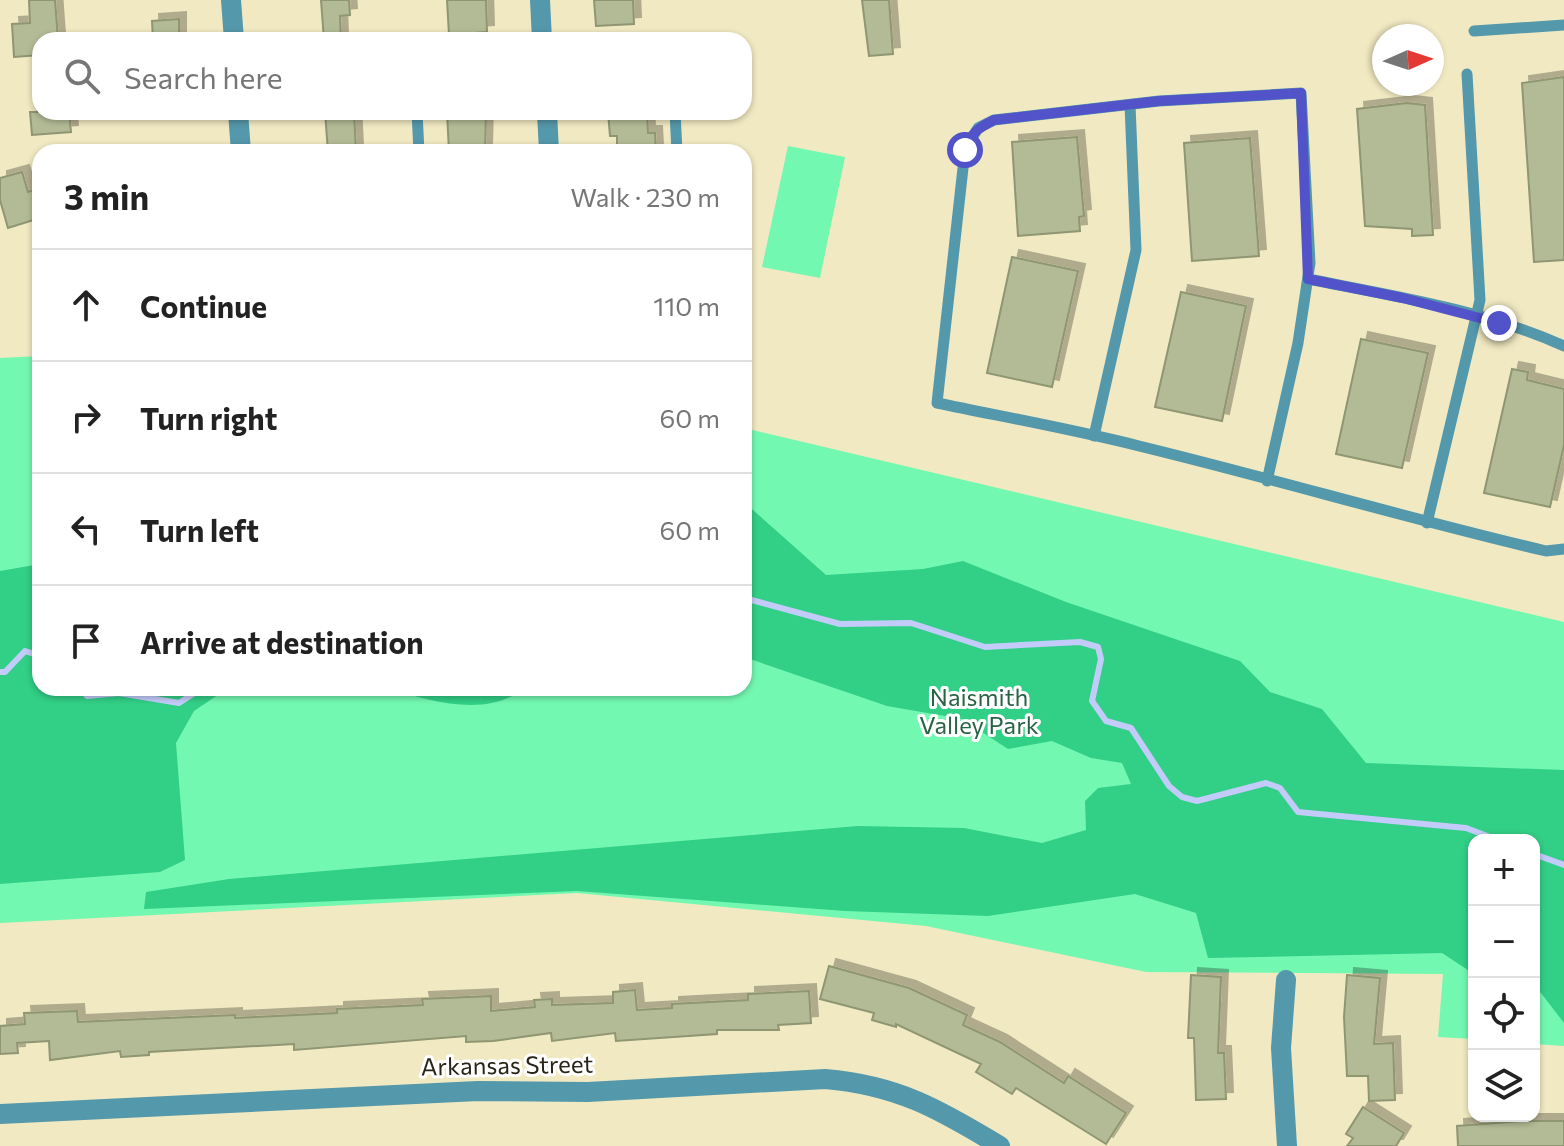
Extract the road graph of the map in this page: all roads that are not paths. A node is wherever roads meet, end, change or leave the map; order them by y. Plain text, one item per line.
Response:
1 (231, 0) edge
2 (540, 0) edge
3 (1564, 25) edge
4 (1474, 31) dead end
5 (233, 32) edge
6 (542, 32) edge
7 (1467, 74) dead end
8 (1130, 105) junction
9 (239, 120) edge
10 (417, 120) edge
11 (547, 120) edge
12 (675, 120) edge
13 (240, 144) edge
14 (419, 144) edge
15 (549, 144) edge
16 (677, 144) edge
17 (1308, 279) junction
18 (1476, 317) junction
19 (1564, 346) edge
20 (1094, 436) junction
21 (1267, 481) junction
22 (1427, 523) junction
23 (1564, 549) edge
24 (1286, 980) dead end
25 (0, 1114) edge
26 (1000, 1146) edge
27 (1287, 1146) edge

1 - 5 street
2 - 6 street
3 - 4 lane
7 - 18 lane
8 - 17 lane
8 - 20 lane
8 - 20 lane
9 - 13 street
10 - 14 lane
11 - 15 street
12 - 16 lane
17 - 18 lane
17 - 21 lane
18 - 19 lane
18 - 22 lane
20 - 21 lane
21 - 22 lane
22 - 23 lane
24 - 27 street
25 - 26 street, Arkansas Street

